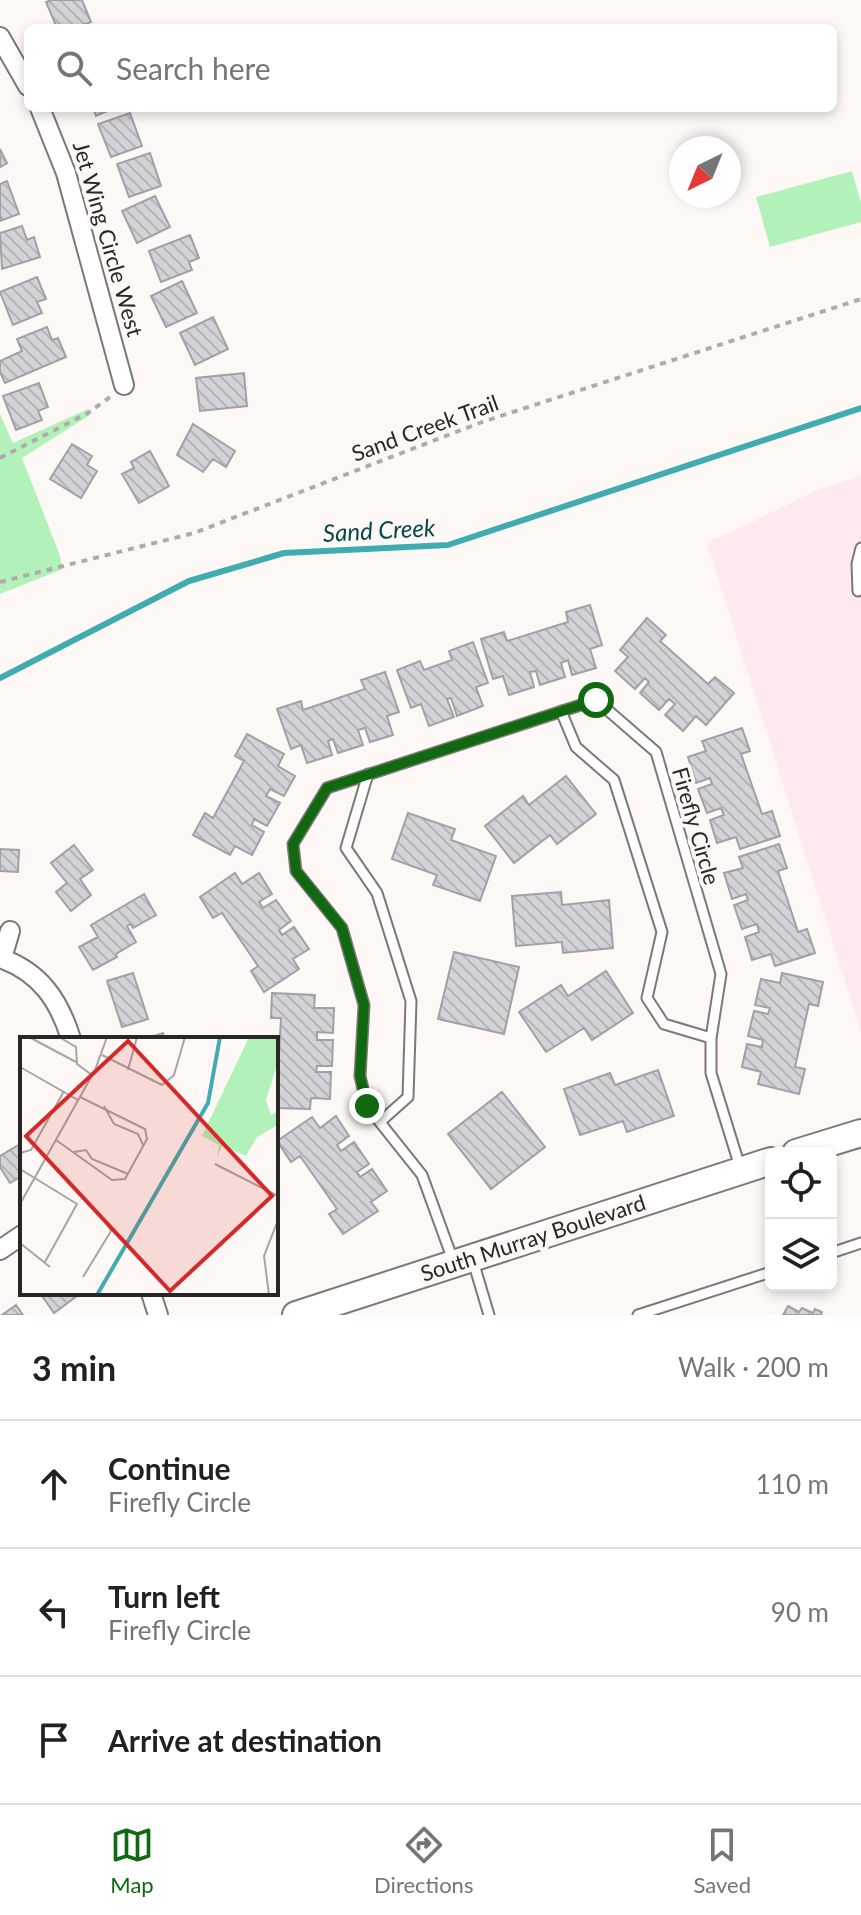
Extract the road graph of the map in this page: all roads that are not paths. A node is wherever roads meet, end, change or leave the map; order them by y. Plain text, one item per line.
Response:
1 (0, 37) edge
2 (24, 79) edge
3 (42, 112) edge
4 (124, 385) road end
5 (861, 548) edge
6 (858, 591) dead end
7 (561, 711) junction
8 (368, 774) junction
9 (10, 931) dead end
10 (1, 958) edge
11 (70, 1037) edge
12 (711, 1038) junction
13 (380, 1122) junction
14 (861, 1133) edge
15 (816, 1147) edge
16 (765, 1163) edge
17 (741, 1170) junction
18 (20, 1236) edge
19 (861, 1243) edge
20 (0, 1250) edge
21 (837, 1251) edge
22 (463, 1260) junction
23 (765, 1274) edge
24 (152, 1295) edge
25 (299, 1314) edge
26 (158, 1315) edge
27 (489, 1315) edge
28 (638, 1315) edge

1 - 2 street
3 - 4 street, Jet Wing Circle West
5 - 6 lane
7 - 8 lane, Firefly Circle
7 - 12 lane
7 - 12 lane, Firefly Circle
8 - 13 lane
8 - 13 lane, Firefly Circle
9 - 10 street
10 - 11 street
12 - 17 lane, Firefly Circle
13 - 22 lane, Firefly Circle
14 - 15 main road
16 - 17 main road, South Murray Boulevard
17 - 22 main road, South Murray Boulevard
18 - 20 street
19 - 21 lane
22 - 25 main road, South Murray Boulevard
22 - 27 lane, Firefly Circle
23 - 28 lane
24 - 26 street

